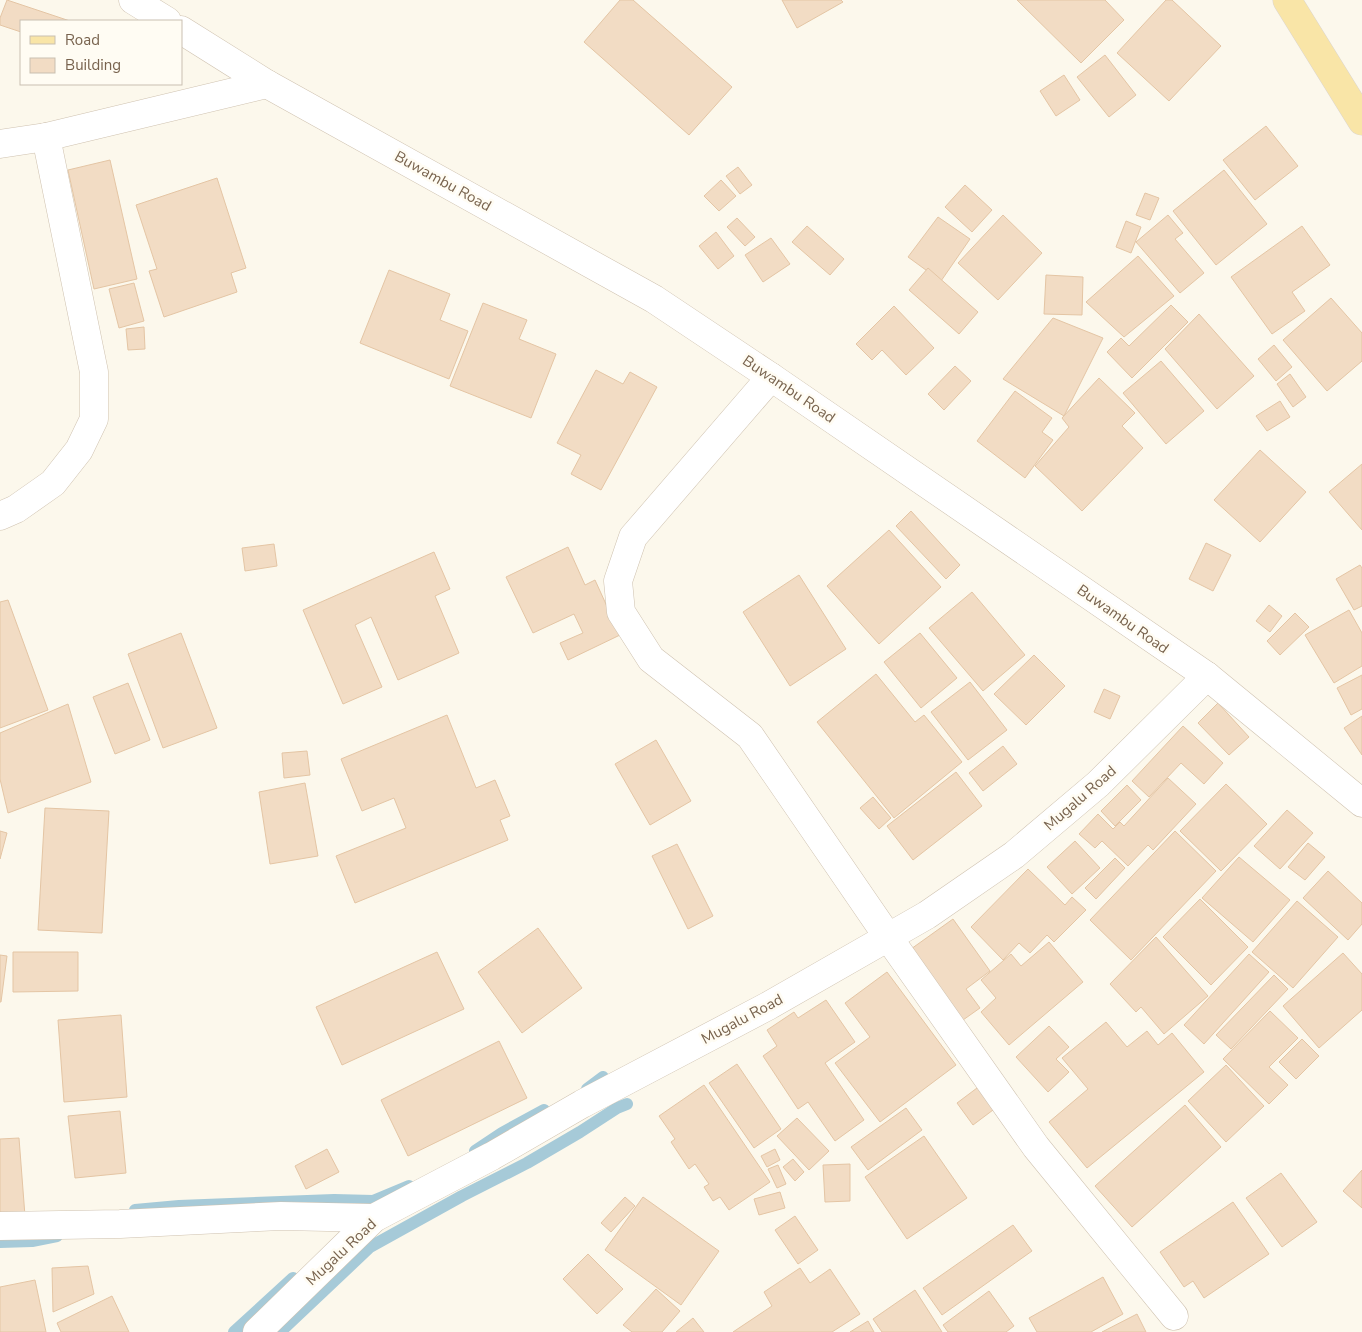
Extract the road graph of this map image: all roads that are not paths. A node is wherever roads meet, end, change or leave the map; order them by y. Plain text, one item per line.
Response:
1 (132, 0) edge
2 (1287, 0) edge
3 (165, 20) edge
4 (182, 31) edge
5 (267, 84) junction
6 (1362, 121) edge
7 (46, 137) junction
8 (0, 144) edge
9 (771, 377) junction
10 (0, 516) edge
11 (1207, 676) junction
12 (1362, 803) edge
13 (888, 937) junction
14 (374, 1218) junction
15 (0, 1226) edge
16 (1174, 1316) dead end
17 (257, 1332) edge

1 - 3 street
2 - 6 main road
4 - 5 street, Buwambu Road
5 - 7 street
5 - 9 street, Buwambu Road
7 - 8 street
7 - 10 street
9 - 11 street, Buwambu Road
9 - 13 street
11 - 12 street, Buwambu Road
11 - 13 street, Mugalu Road
13 - 14 street, Mugalu Road
13 - 16 street
14 - 15 street
14 - 17 street, Mugalu Road

